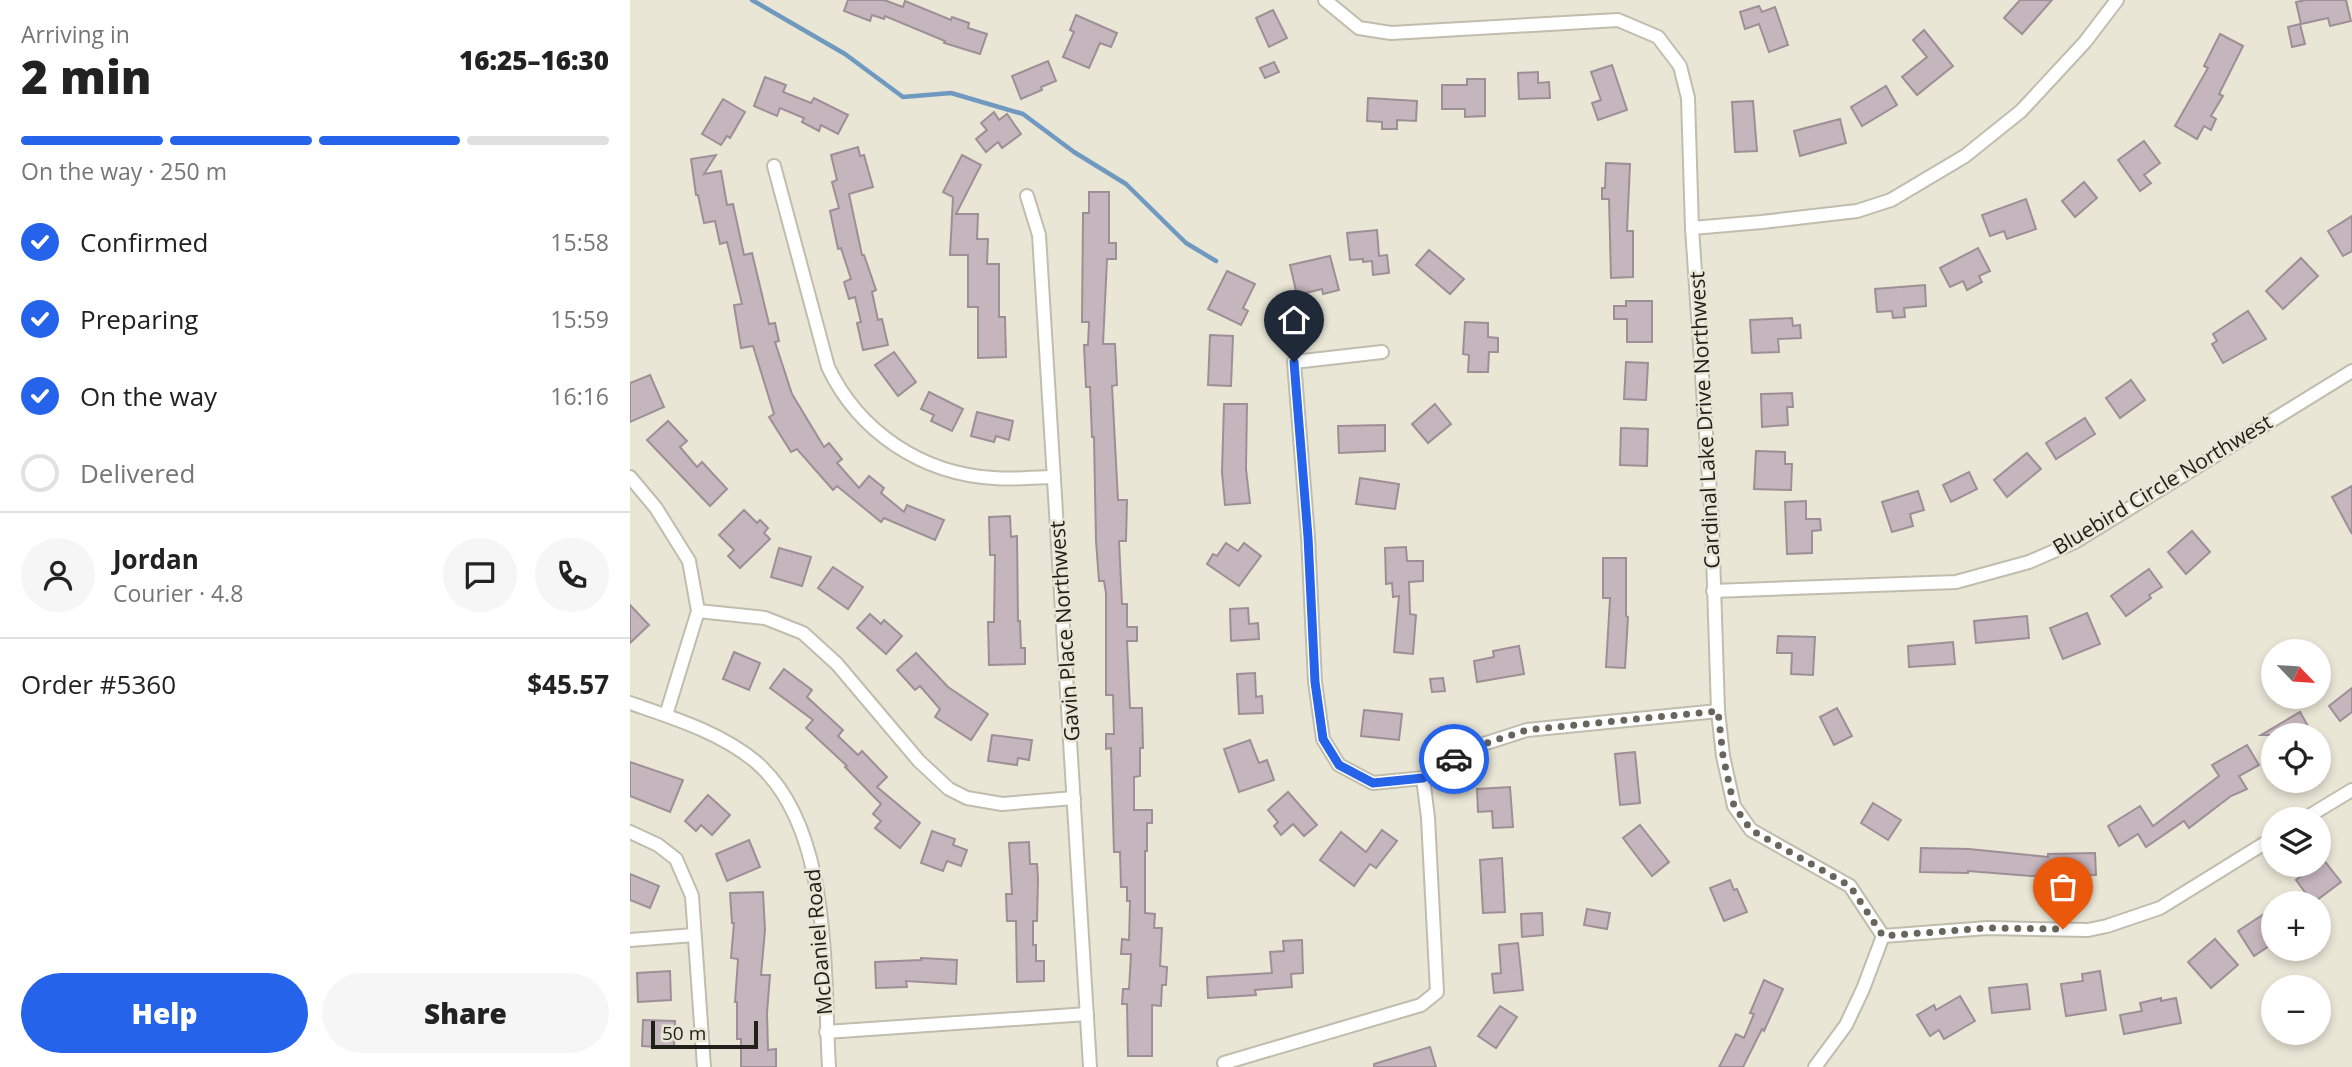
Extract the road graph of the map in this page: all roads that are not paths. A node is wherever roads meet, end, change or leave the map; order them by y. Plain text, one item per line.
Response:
1 (1325, 0) edge
2 (2117, 0) edge
3 (774, 166) dead end
4 (1027, 196) dead end
5 (1692, 228) junction
6 (1382, 352) dead end
7 (2352, 371) edge
8 (630, 477) edge
9 (1054, 477) junction
10 (1713, 592) junction
11 (698, 611) junction
12 (630, 703) edge
13 (1718, 711) junction
14 (666, 715) junction
15 (1423, 778) junction
16 (2352, 790) edge
17 (1074, 798) junction
18 (2324, 807) edge
19 (630, 832) edge
20 (2261, 845) edge
21 (694, 935) junction
22 (1883, 936) junction
23 (630, 940) edge
24 (1087, 1014) junction
25 (827, 1032) junction
26 (1224, 1063) dead end
27 (704, 1067) edge
28 (829, 1067) edge
29 (1090, 1067) edge
30 (1815, 1067) edge

1 - 5 street, Cardinal Lake Drive Northwest
2 - 5 street
3 - 9 street
4 - 9 street, Gavin Place Northwest
5 - 10 street, Cardinal Lake Drive Northwest
6 - 15 street
7 - 10 street, Bluebird Circle Northwest
8 - 11 street
9 - 17 street, Gavin Place Northwest
10 - 13 street, Cardinal Lake Drive Northwest
11 - 14 street
11 - 17 street
12 - 14 street, McDaniel Road
13 - 15 street
13 - 22 street, Cardinal Lake Drive Northwest
14 - 25 street, McDaniel Road
15 - 26 street
16 - 18 street
17 - 24 street, Gavin Place Northwest
19 - 21 street
20 - 22 street
21 - 23 street
21 - 27 street
22 - 30 street
24 - 25 street
24 - 29 street, Gavin Place Northwest
25 - 28 street, McDaniel Road

